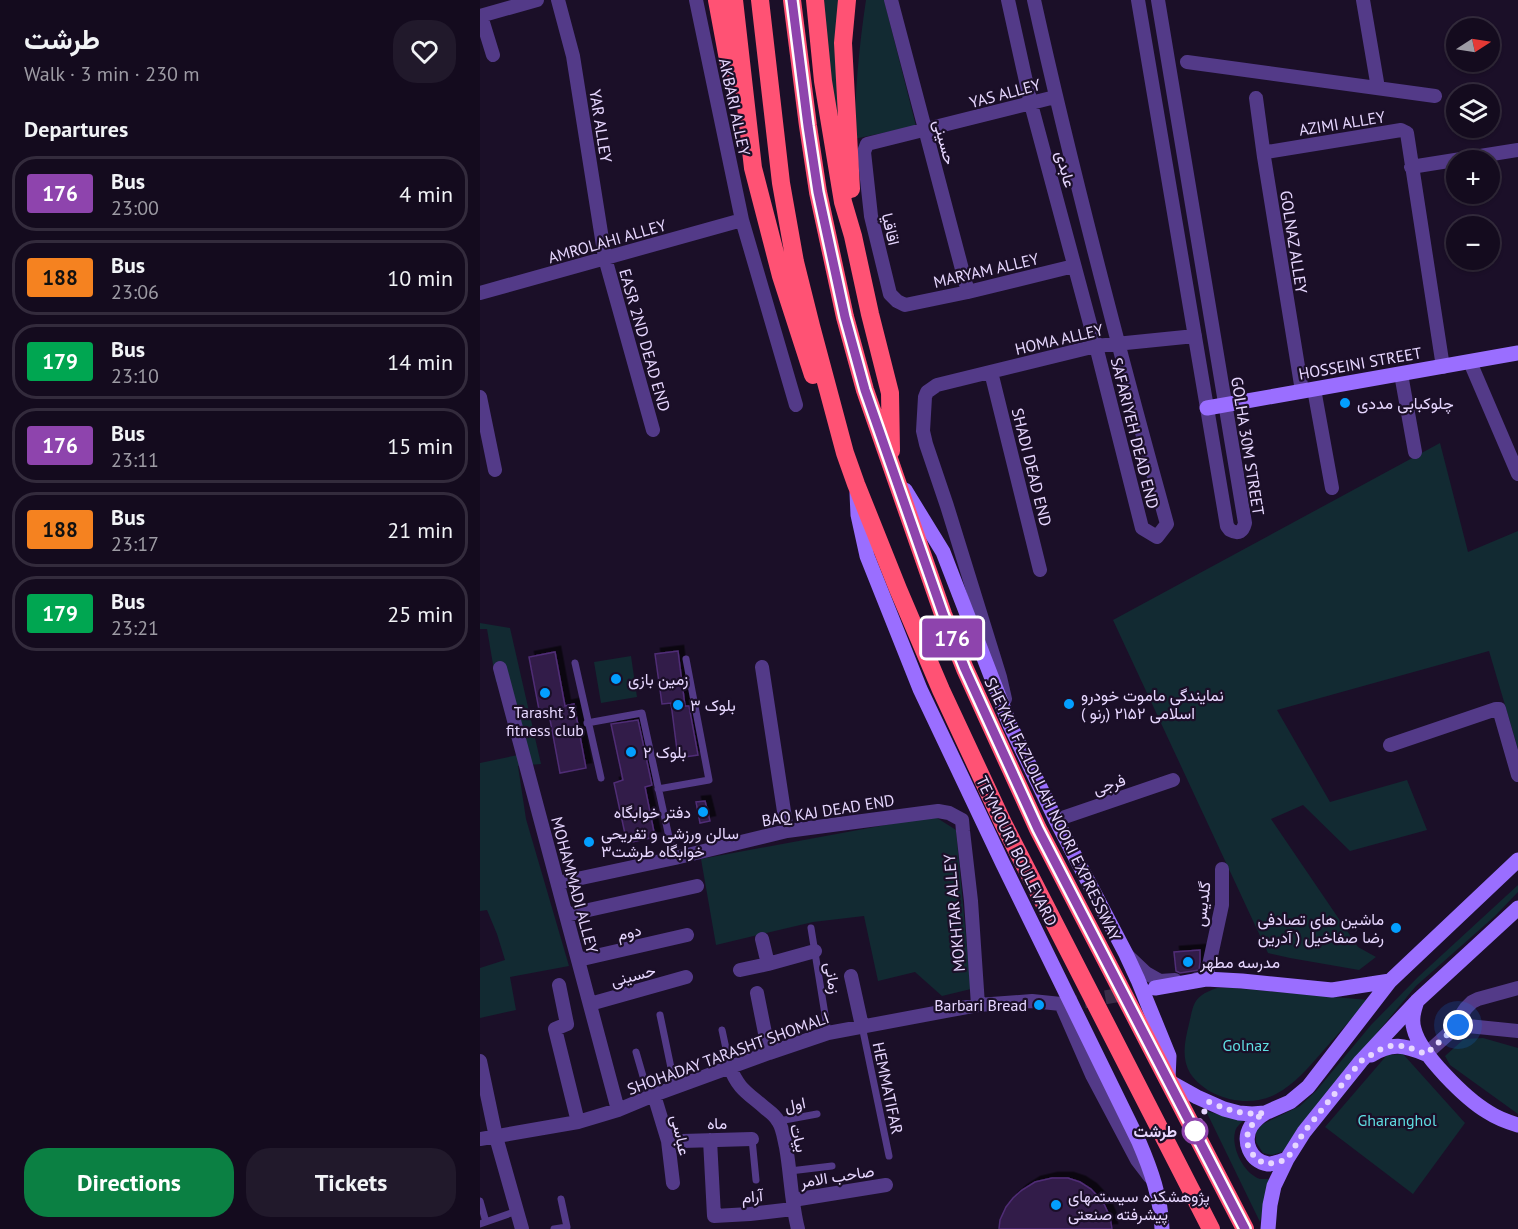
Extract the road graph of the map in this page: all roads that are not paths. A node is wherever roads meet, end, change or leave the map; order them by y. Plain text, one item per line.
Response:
1 (537, 0) edge
2 (558, 0) edge
3 (696, 0) edge
4 (717, 0) edge
5 (734, 0) edge
6 (760, 0) edge
7 (792, 0) edge
8 (815, 0) edge
9 (847, 0) edge
10 (860, 0) edge
11 (891, 0) edge
12 (1008, 0) edge
13 (1034, 0) edge
14 (1138, 0) edge
15 (1158, 0) edge
16 (1363, 0) edge
17 (480, 16) edge
18 (493, 54) dead end
19 (1168, 59) junction
20 (1187, 62) joint
21 (1378, 88) junction
22 (1436, 96) dead end
23 (1056, 97) junction
24 (1256, 98) dead end
25 (1031, 104) junction
26 (847, 113) junction
27 (925, 131) junction
28 (1518, 150) edge
29 (864, 152) joint
30 (1264, 157) junction
31 (1411, 167) junction
32 (753, 168) junction
33 (742, 220) junction
34 (853, 236) junction
35 (605, 258) junction
36 (1074, 266) junction
37 (968, 292) junction
38 (480, 293) edge
39 (905, 305) joint
40 (1195, 336) junction
41 (1118, 343) junction
42 (1096, 346) junction
43 (1518, 353) edge
44 (1470, 362) junction
45 (1443, 366) junction
46 (991, 372) junction
47 (1401, 374) junction
48 (1308, 390) junction
49 (480, 397) edge
50 (796, 405) dead end
51 (1225, 405) junction
52 (1207, 408) junction
53 (653, 430) dead end
54 (1414, 452) dead end
55 (845, 453) junction
56 (891, 467) junction
57 (495, 470) dead end
58 (1518, 474) edge
59 (856, 484) junction
60 (1332, 488) dead end
61 (1040, 570) dead end
62 (686, 659) dead end
63 (574, 663) dead end
64 (762, 667) dead end
65 (501, 668) dead end
66 (588, 723) junction
67 (1010, 725) junction
68 (1390, 745) dead end
69 (1518, 775) edge
70 (601, 778) dead end
71 (1173, 780) dead end
72 (658, 789) junction
73 (962, 820) joint
74 (1056, 820) junction
75 (787, 831) junction
76 (675, 858) junction
77 (1517, 861) edge
78 (1222, 869) dead end
79 (558, 883) junction
80 (697, 886) dead end
81 (1518, 908) edge
82 (566, 915) junction
83 (811, 928) dead end
84 (687, 935) dead end
85 (762, 939) dead end
86 (815, 951) junction
87 (1126, 954) junction
88 (578, 960) junction
89 (768, 964) junction
90 (740, 970) dead end
91 (851, 976) dead end
92 (686, 977) dead end
93 (1206, 979) junction
94 (1390, 981) junction
95 (559, 985) dead end
96 (1155, 988) dead end
97 (1518, 988) edge
98 (757, 993) dead end
99 (1417, 1001) junction
100 (590, 1004) junction
101 (978, 1005) junction
102 (660, 1016) dead end
103 (1458, 1025) junction
104 (862, 1026) junction
105 (722, 1030) dead end
106 (1518, 1030) edge
107 (828, 1033) junction
108 (636, 1052) dead end
109 (769, 1053) junction
110 (1426, 1054) junction
111 (480, 1061) edge
112 (1361, 1061) junction
113 (730, 1067) junction
114 (1169, 1080) junction
115 (675, 1087) junction
116 (652, 1096) junction
117 (618, 1110) junction
118 (1265, 1113) junction
119 (817, 1114) dead end
120 (778, 1121) junction
121 (578, 1122) junction
122 (1518, 1125) edge
123 (496, 1137) junction
124 (480, 1139) edge
125 (752, 1139) joint
126 (710, 1140) junction
127 (682, 1141) dead end
128 (889, 1156) dead end
129 (1287, 1159) junction
130 (831, 1166) dead end
131 (790, 1171) junction
132 (756, 1180) dead end
133 (1154, 1182) junction
134 (673, 1183) dead end
135 (886, 1185) dead end
136 (561, 1199) dead end
137 (480, 1201) edge
138 (793, 1205) junction
139 (517, 1211) junction
140 (750, 1214) junction
141 (483, 1223) edge
142 (522, 1229) edge
143 (554, 1229) edge
144 (751, 1229) edge
145 (798, 1229) edge
146 (1162, 1229) edge
147 (1210, 1229) edge
148 (1245, 1229) edge
149 (1268, 1229) edge

1 - 17 street
2 - 35 street, YAR ALLEY
3 - 33 street, AKBARI ALLEY
4 - 32 highway
5 - 32 highway
6 - 55 highway
7 - 56 highway, SHEYKH FAZLOLLAH NOORI EXPRESSWAY
8 - 34 highway
9 - 26 highway
10 - 26 highway
11 - 27 street, حسینی
12 - 25 street, عابدی
13 - 23 street, عابدی
14 - 40 street, GOLHA 30M STREET
15 - 19 street, GOLHA 30M STREET
16 - 21 street
17 - 18 street
19 - 20 lane
19 - 51 street, GOLHA 30M STREET
20 - 21 street
21 - 22 street
23 - 25 street, YAS ALLEY
23 - 41 street, عابدی
24 - 30 street, GOLNAZ ALLEY
25 - 27 street, YAS ALLEY
25 - 36 street, عابدی
26 - 34 highway
27 - 29 street, YAS ALLEY
27 - 37 street, حسینی
28 - 31 street
29 - 39 street, اقاقیا
30 - 31 street, AZIMI ALLEY
30 - 48 street, GOLNAZ ALLEY
31 - 45 street, AZIMI ALLEY
32 - 55 highway
33 - 35 street, AMROLAHI ALLEY
33 - 50 street, AKBARI ALLEY
34 - 56 highway
35 - 38 street, AMROLAHI ALLEY
35 - 53 street, EASR 2ND DEAD END
36 - 37 street, MARYAM ALLEY
36 - 42 street, عابدی
37 - 39 street, MARYAM ALLEY
40 - 41 street, HOMA ALLEY
40 - 52 street, GOLHA 30M STREET
41 - 42 street, HOMA ALLEY
41 - 42 street, SAFARIYEH DEAD END
42 - 46 street, HOMA ALLEY
43 - 44 main road, HOSSEINI STREET
44 - 45 main road, HOSSEINI STREET
44 - 58 street
45 - 47 main road, HOSSEINI STREET
46 - 61 street, SHADI DEAD END
46 - 67 street, HOMA ALLEY
47 - 48 main road, HOSSEINI STREET
47 - 54 street
48 - 51 main road, HOSSEINI STREET
48 - 60 street, GOLNAZ ALLEY
49 - 57 street
51 - 52 main road, HOSSEINI STREET
51 - 52 street, GOLHA 30M STREET
55 - 59 highway
56 - 67 main road
56 - 114 highway, SHEYKH FAZLOLLAH NOORI EXPRESSWAY
59 - 133 main road, TEYMOURI BOULEVARD
59 - 147 highway
62 - 72 lane
63 - 66 lane
64 - 75 street
65 - 79 street, MOHAMMADI ALLEY
66 - 70 lane
66 - 72 lane
67 - 74 main road
68 - 69 street
71 - 74 street, فرجی
72 - 76 lane
73 - 75 street, BAQ KAJ DEAD END
73 - 101 street, MOKHTAR ALLEY
74 - 87 main road
75 - 76 street, BAQ KAJ DEAD END
76 - 79 street, BAQ KAJ DEAD END
77 - 94 main road
78 - 93 street, گلدیس
79 - 82 street, MOHAMMADI ALLEY
80 - 82 street
81 - 99 main road
82 - 88 street, MOHAMMADI ALLEY
83 - 86 lane, زمانی
84 - 88 street, دوم
85 - 89 street
86 - 89 street
86 - 107 lane, زمانی
87 - 93 street
87 - 114 main road
88 - 100 street, MOHAMMADI ALLEY
89 - 90 street
91 - 104 street
92 - 100 street, حسینی
93 - 94 main road
93 - 96 main road
94 - 118 main road
95 - 121 street
97 - 103 street
98 - 109 street
99 - 110 main road
99 - 112 main road
100 - 117 street, MOHAMMADI ALLEY
101 - 104 street, SHOHADAY TARASHT SHOMALI
101 - 133 street, SHOHADAY TARASHT SHOMALI
102 - 115 lane
103 - 106 street
103 - 110 street
104 - 107 street, SHOHADAY TARASHT SHOMALI
104 - 128 lane, HEMMATIFAR
105 - 113 lane
107 - 109 street, SHOHADAY TARASHT SHOMALI
108 - 116 lane
109 - 113 street, SHOHADAY TARASHT SHOMALI
110 - 112 main road
110 - 122 main road
111 - 123 street
112 - 129 main road
113 - 115 street, SHOHADAY TARASHT SHOMALI
113 - 120 street, بیات
114 - 118 main road
114 - 148 highway, SHEYKH FAZLOLLAH NOORI EXPRESSWAY
115 - 116 street, SHOHADAY TARASHT SHOMALI
116 - 117 street, SHOHADAY TARASHT SHOMALI
116 - 134 street, عباسی
117 - 121 street, SHOHADAY TARASHT SHOMALI
118 - 129 main road
119 - 120 lane, اول
120 - 131 street, بیات
121 - 123 street, SHOHADAY TARASHT SHOMALI
123 - 124 street, SHOHADAY TARASHT SHOMALI
123 - 139 street
125 - 126 street, ماه
125 - 132 lane
126 - 127 street, ماه
126 - 140 street, آرام
129 - 149 main road
130 - 131 lane
131 - 138 street, بیات
133 - 146 main road, TEYMOURI BOULEVARD
135 - 138 street, صاحب الامر
136 - 143 lane
137 - 141 lane
138 - 140 street, آرام
138 - 145 street, بیات
139 - 141 lane
139 - 142 street
140 - 144 street

